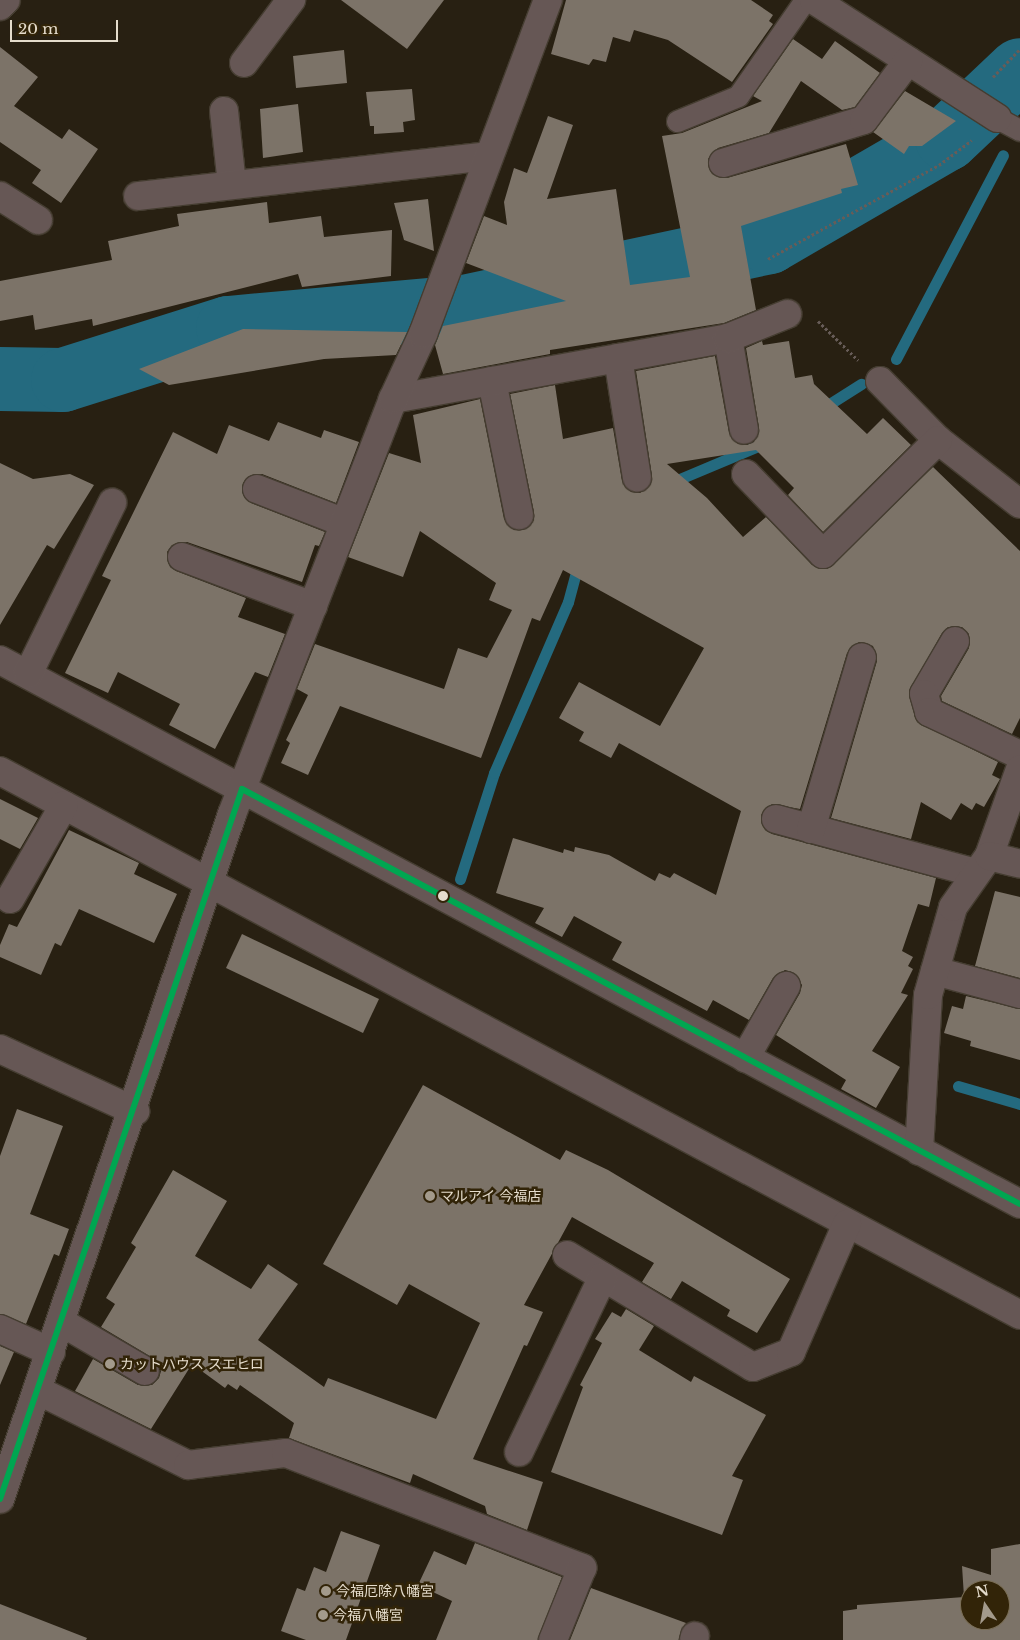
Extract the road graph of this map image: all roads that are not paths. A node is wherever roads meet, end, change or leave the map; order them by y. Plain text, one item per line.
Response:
1 (6, 0) edge
2 (291, 0) edge
3 (548, 0) edge
4 (805, 0) edge
5 (814, 0) edge
6 (0, 6) edge
7 (908, 61) junction
8 (244, 63) dead end
9 (224, 111) dead end
10 (997, 118) edge
11 (677, 121) dead end
12 (487, 156) junction
13 (723, 163) dead end
14 (232, 185) junction
15 (0, 196) edge
16 (138, 196) dead end
17 (38, 220) dead end
18 (787, 314) road end
19 (728, 338) junction
20 (618, 358) junction
21 (872, 374) road end
22 (492, 381) junction
23 (393, 399) junction
24 (744, 430) dead end
25 (938, 440) junction
26 (746, 474) dead end
27 (637, 478) dead end
28 (257, 489) dead end
29 (112, 503) dead end
30 (1020, 504) edge
31 (519, 515) dead end
32 (345, 522) junction
33 (182, 556) dead end
34 (313, 606) junction
35 (955, 641) dead end
36 (862, 658) dead end
37 (0, 660) edge
38 (28, 674) junction
39 (0, 771) edge
40 (1019, 772) edge
41 (242, 789) junction
42 (64, 805) junction
43 (776, 819) dead end
44 (811, 829) junction
45 (982, 864) junction
46 (1020, 864) edge
47 (210, 883) junction
48 (10, 899) dead end
49 (935, 971) junction
50 (786, 986) dead end
51 (1020, 994) edge
52 (0, 1049) edge
53 (745, 1058) junction
54 (135, 1111) junction
55 (919, 1151) junction
56 (1020, 1204) edge
57 (847, 1224) junction
58 (567, 1255) dead end
59 (603, 1277) junction
60 (1020, 1315) edge
61 (61, 1322) junction
62 (0, 1329) edge
63 (51, 1352) junction
64 (145, 1371) dead end
65 (37, 1390) junction
66 (519, 1452) dead end
67 (0, 1498) edge
68 (553, 1640) edge

1 - 6 street
2 - 8 street
3 - 12 street
4 - 11 lane
5 - 7 street
7 - 10 street
7 - 13 street
9 - 14 street
12 - 14 street
12 - 23 street
14 - 16 street
15 - 17 street
18 - 19 street
19 - 20 street
19 - 24 street
20 - 22 street
20 - 27 street
21 - 25 street
22 - 23 street
22 - 31 street
23 - 32 street
25 - 26 street
25 - 30 street
28 - 32 street
29 - 38 street
32 - 34 street
33 - 34 street
34 - 41 street
35 - 40 street
36 - 44 street
37 - 38 street
38 - 41 street
39 - 42 street
40 - 45 street
41 - 47 street
41 - 53 street
42 - 47 street
42 - 48 street
43 - 44 street
44 - 45 street
45 - 46 street
45 - 49 street
47 - 54 street
47 - 57 street
49 - 51 street
49 - 55 street
50 - 53 street
52 - 54 street
53 - 55 street
54 - 61 street
55 - 56 street
57 - 59 street
57 - 60 street
58 - 59 street
59 - 66 street
61 - 63 street
61 - 64 street
62 - 63 street
63 - 65 street
65 - 67 street
65 - 68 street

